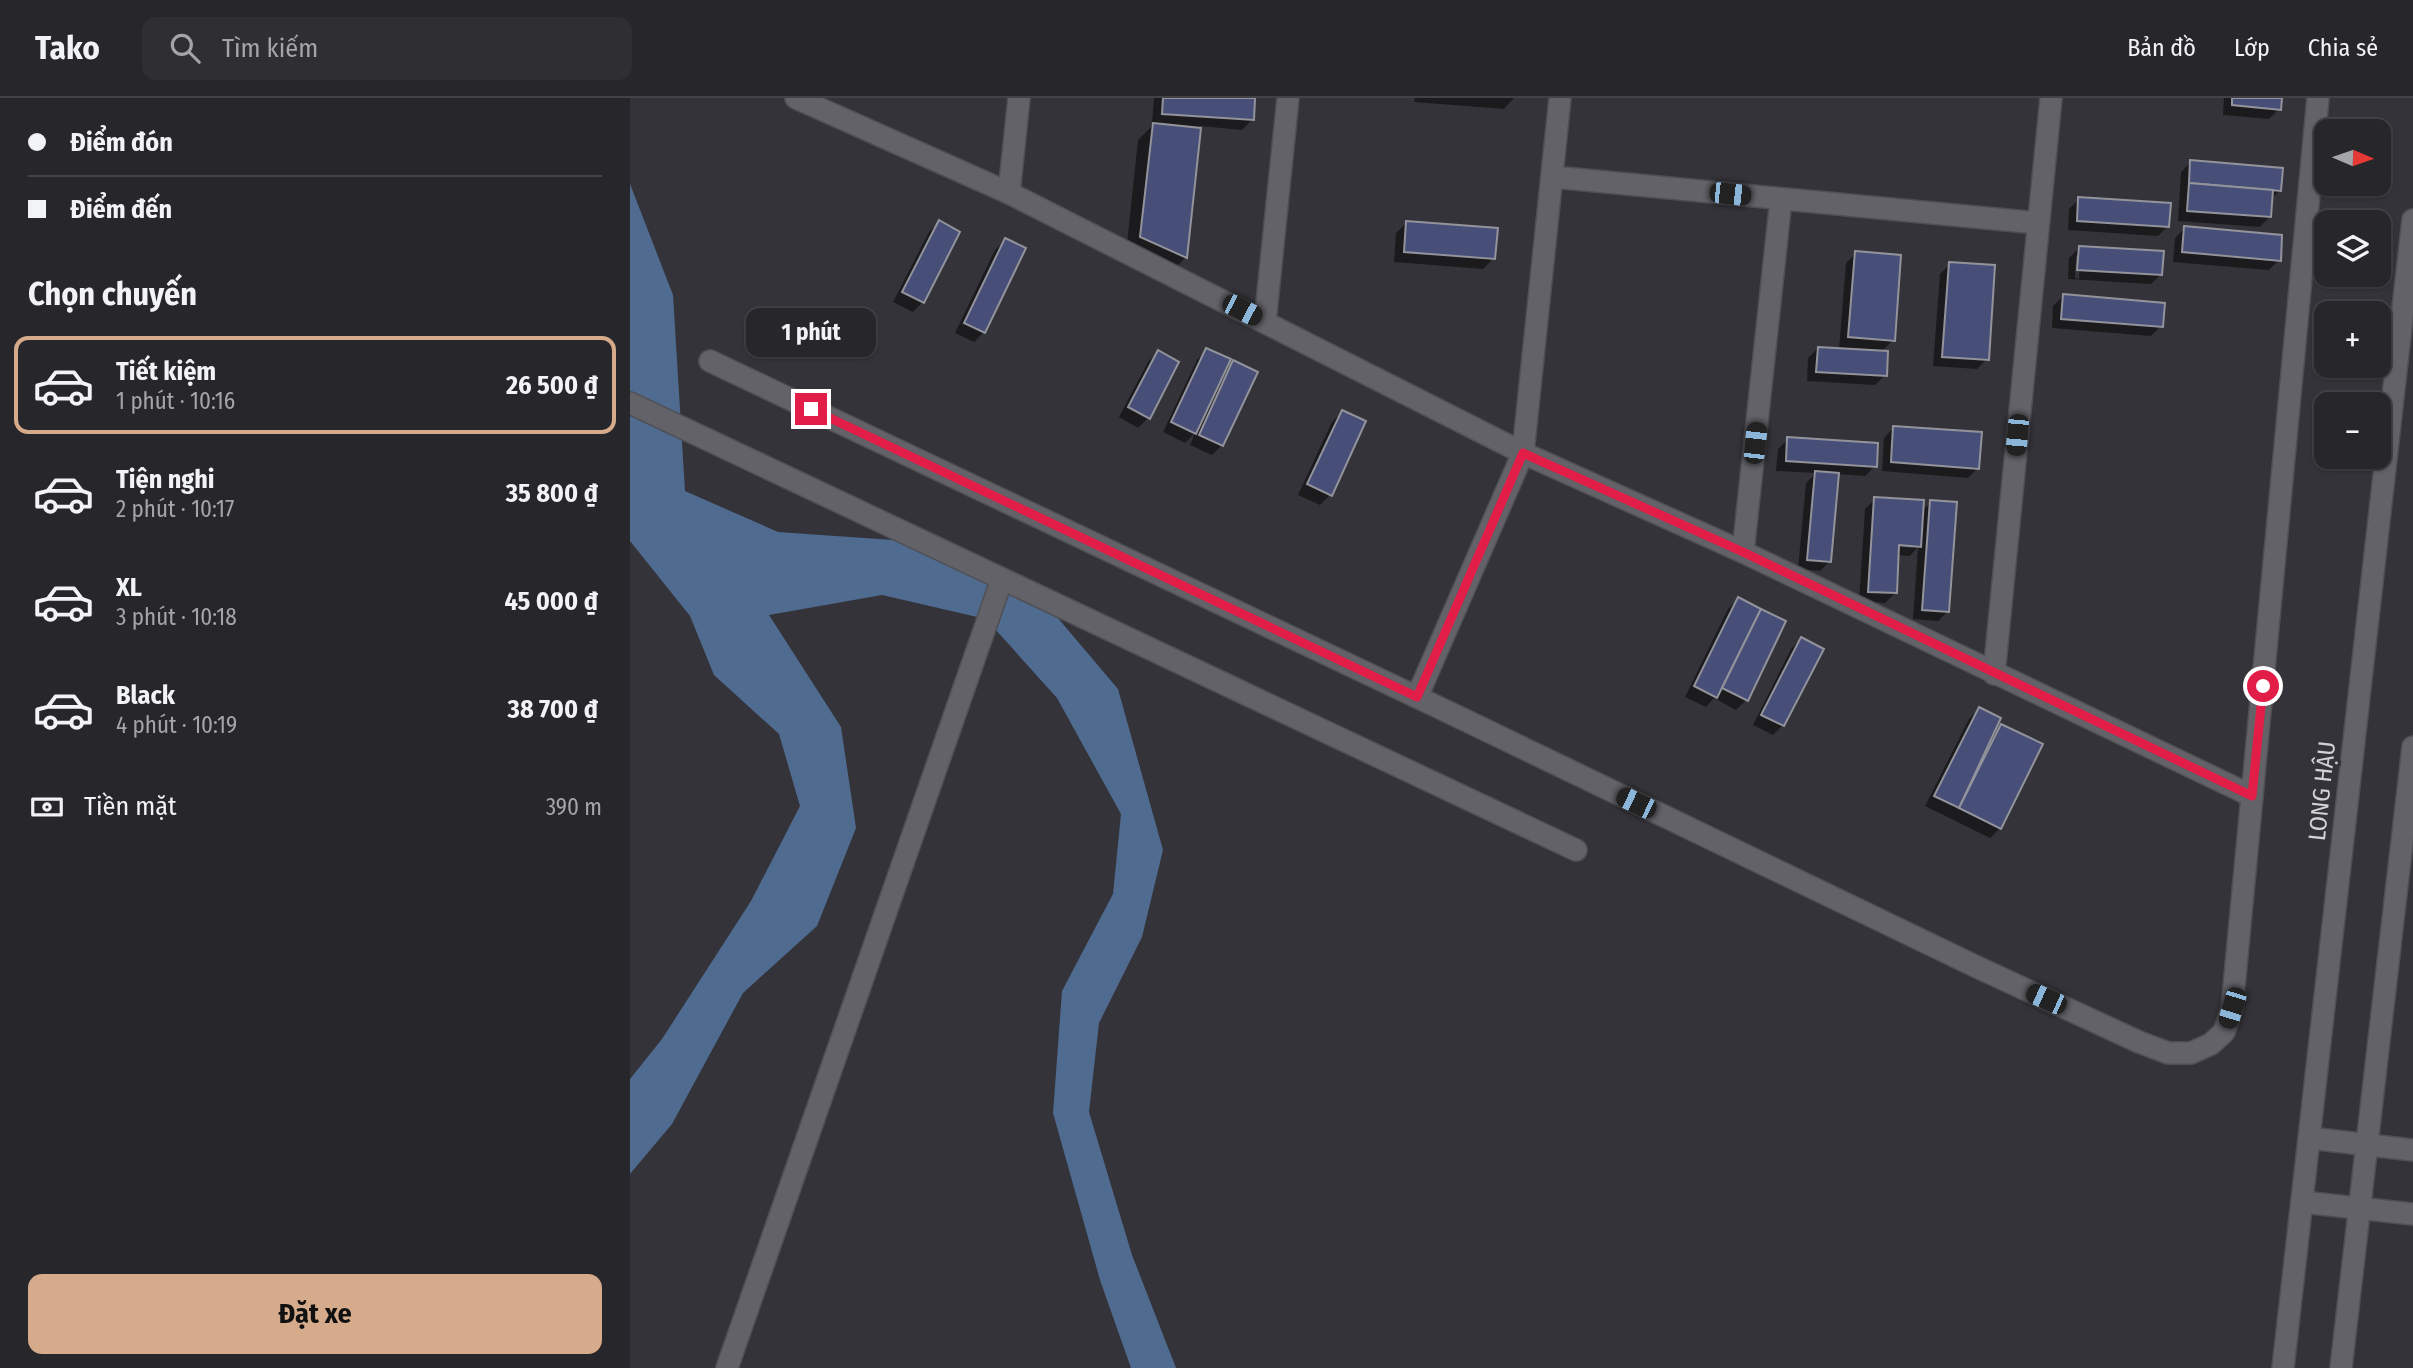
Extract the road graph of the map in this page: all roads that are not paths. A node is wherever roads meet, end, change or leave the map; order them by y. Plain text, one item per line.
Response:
1 (796, 98) edge
2 (1019, 98) edge
3 (1288, 98) edge
4 (1560, 98) edge
5 (2050, 98) edge
6 (2318, 98) edge
7 (1553, 177) junction
8 (1009, 193) junction
9 (1781, 199) junction
10 (2413, 220) edge
11 (2038, 223) junction
12 (1265, 322) junction
13 (710, 361) dead end
14 (630, 403) edge
15 (1523, 453) junction
16 (1743, 552) junction
17 (1002, 579) junction
18 (1994, 674) junction
19 (1417, 697) junction
20 (2413, 747) edge
21 (2252, 796) junction
22 (1576, 849) dead end
23 (2309, 1138) junction
24 (2367, 1145) junction
25 (2413, 1150) edge
26 (2302, 1202) junction
27 (2360, 1208) junction
28 (2413, 1214) edge
29 (727, 1368) edge
30 (2283, 1368) edge
31 (2341, 1368) edge

1 - 8 street
2 - 8 street
3 - 12 street
4 - 7 street
5 - 11 street
6 - 21 street
7 - 9 street
7 - 15 street
8 - 12 street
9 - 11 street
9 - 16 street
10 - 23 street, LONG HẬU
11 - 18 street
12 - 15 street
13 - 19 street
14 - 17 street
15 - 16 street
15 - 19 street
16 - 18 street
17 - 22 street
17 - 29 street
18 - 21 street
19 - 21 street
20 - 24 street
23 - 24 street
23 - 26 street, LONG HẬU
24 - 25 street
24 - 27 street
26 - 27 street
26 - 30 street, LONG HẬU
27 - 28 street
27 - 31 street

